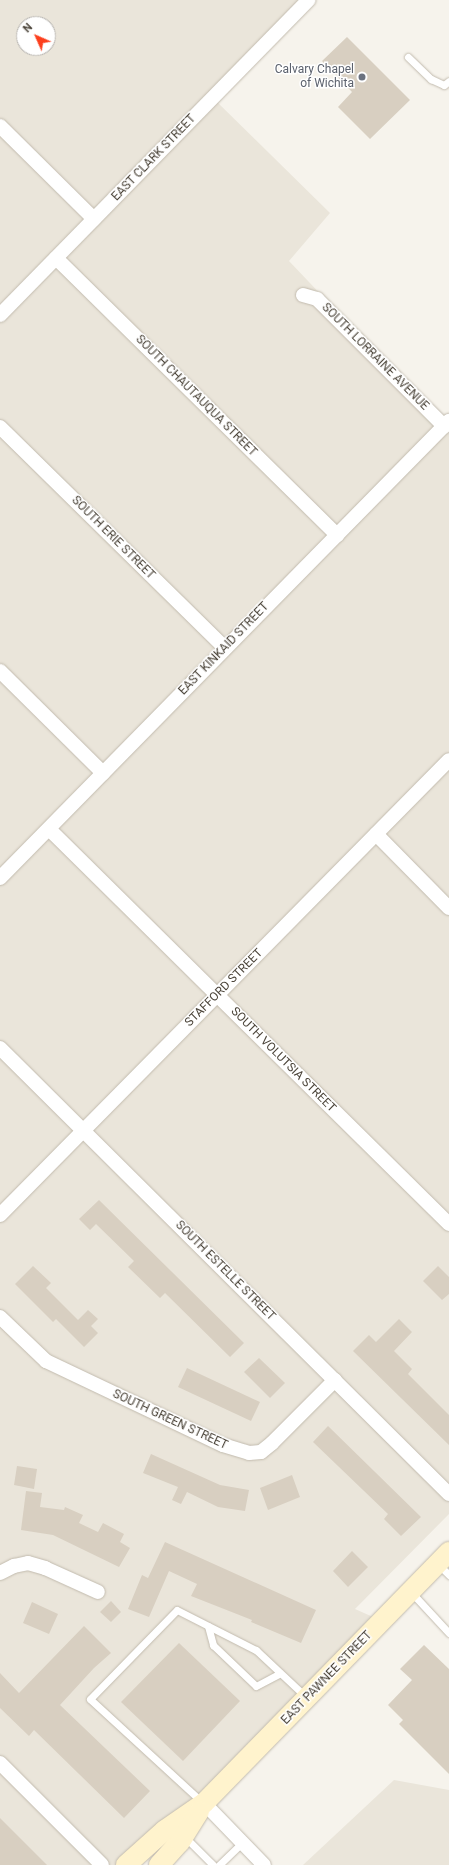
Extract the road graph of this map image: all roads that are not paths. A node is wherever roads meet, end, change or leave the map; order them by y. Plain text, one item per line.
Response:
1 (309, 0) edge
2 (408, 58) dead end
3 (449, 81) edge
4 (0, 126) edge
5 (94, 219) junction
6 (56, 258) junction
7 (302, 295) dead end
8 (0, 315) edge
9 (446, 424) edge
10 (0, 427) edge
11 (337, 535) junction
12 (225, 648) junction
13 (0, 672) edge
14 (449, 760) edge
15 (103, 773) junction
16 (49, 829) junction
17 (376, 834) junction
18 (0, 878) edge
19 (449, 908) edge
20 (217, 995) junction
21 (0, 1048) edge
22 (84, 1131) junction
23 (0, 1216) edge
24 (449, 1224) edge
25 (0, 1317) edge
26 (335, 1380) junction
27 (449, 1494) edge
28 (445, 1564) edge
29 (0, 1573) edge
30 (98, 1592) dead end
31 (410, 1592) junction
32 (208, 1626) junction
33 (449, 1633) edge
34 (280, 1673) junction
35 (307, 1698) junction
36 (0, 1763) edge
37 (204, 1803) junction
38 (184, 1836) junction
39 (242, 1843) junction
40 (102, 1865) edge
41 (126, 1865) edge
42 (159, 1865) edge
43 (213, 1865) edge
44 (219, 1865) edge
45 (264, 1865) edge

1 - 5 street, EAST CLARK STREET
2 - 3 lane
4 - 5 street
5 - 6 street, EAST CLARK STREET
6 - 8 street, EAST CLARK STREET
6 - 11 street, SOUTH CHAUTAUQUA STREET
7 - 9 street, SOUTH LORRAINE AVENUE
9 - 11 street, EAST KINKAID STREET
10 - 12 street, SOUTH ERIE STREET
11 - 12 street, EAST KINKAID STREET
12 - 15 street, EAST KINKAID STREET
13 - 15 street
14 - 17 street, STAFFORD STREET
15 - 16 street, EAST KINKAID STREET
16 - 18 street, EAST KINKAID STREET
16 - 20 street, SOUTH VOLUTSIA STREET
17 - 19 street
17 - 20 street, STAFFORD STREET
20 - 22 street, STAFFORD STREET
20 - 24 street, SOUTH VOLUTSIA STREET
21 - 22 street, SOUTH ESTELLE STREET
22 - 23 street, STAFFORD STREET
22 - 26 street, SOUTH ESTELLE STREET
25 - 26 street, SOUTH GREEN STREET
26 - 27 street, SOUTH ESTELLE STREET
28 - 31 main road, EAST PAWNEE STREET
29 - 30 street
31 - 33 lane
31 - 35 main road, EAST PAWNEE STREET
32 - 34 lane
32 - 34 lane
32 - 37 lane
34 - 35 lane
35 - 37 main road, EAST PAWNEE STREET
36 - 40 street
37 - 38 main road, EAST PAWNEE STREET
37 - 39 street
37 - 41 main road, EAST PAWNEE STREET
38 - 42 main road, EAST PAWNEE STREET
38 - 43 lane
39 - 44 lane
39 - 45 street

